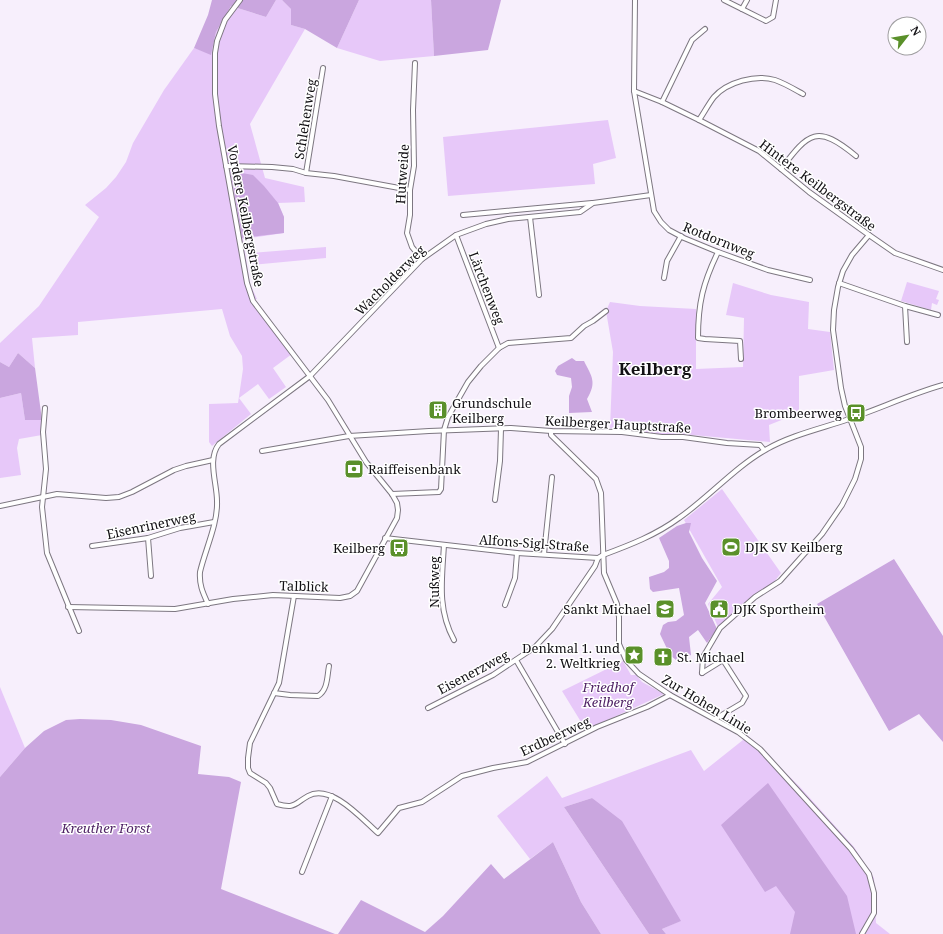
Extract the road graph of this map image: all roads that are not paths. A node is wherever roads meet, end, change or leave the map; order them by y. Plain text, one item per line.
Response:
1 (240, 0) edge
2 (635, 0) edge
3 (724, 0) edge
4 (747, 0) edge
5 (776, 0) edge
6 (742, 9) junction
7 (705, 29) dead end
8 (415, 63) dead end
9 (323, 68) dead end
10 (634, 91) junction
11 (803, 94) dead end
12 (662, 102) junction
13 (700, 120) junction
14 (856, 156) dead end
15 (226, 166) junction
16 (781, 169) junction
17 (306, 173) junction
18 (410, 190) junction
19 (651, 195) junction
20 (593, 203) junction
21 (463, 215) dead end
22 (530, 217) junction
23 (456, 235) junction
24 (869, 235) junction
25 (680, 236) junction
26 (718, 252) junction
27 (422, 259) junction
28 (943, 270) edge
29 (664, 278) dead end
30 (810, 280) dead end
31 (839, 284) junction
32 (539, 295) dead end
33 (905, 306) junction
34 (606, 311) dead end
35 (938, 315) dead end
36 (908, 342) dead end
37 (499, 348) junction
38 (741, 359) dead end
39 (310, 376) junction
40 (943, 385) edge
41 (44, 408) dead end
42 (850, 418) junction
43 (501, 429) junction
44 (444, 430) junction
45 (551, 431) junction
46 (349, 436) junction
47 (766, 449) junction
48 (262, 451) dead end
49 (213, 460) junction
50 (552, 477) dead end
51 (392, 494) junction
52 (44, 496) junction
53 (494, 500) dead end
54 (0, 506) edge
55 (214, 522) junction
56 (148, 538) junction
57 (385, 538) junction
58 (444, 545) junction
59 (92, 546) dead end
60 (517, 553) junction
61 (544, 554) junction
62 (603, 554) junction
63 (598, 558) junction
64 (151, 576) dead end
65 (294, 596) junction
66 (208, 604) junction
67 (505, 605) dead end
68 (68, 607) junction
69 (79, 631) dead end
70 (454, 640) dead end
71 (516, 660) junction
72 (329, 666) dead end
73 (274, 693) junction
74 (670, 695) junction
75 (428, 708) dead end
76 (715, 719) junction
77 (565, 744) junction
78 (332, 796) junction
79 (302, 872) dead end
80 (862, 934) edge

1 - 15 street, Vordere Keilbergstraße
2 - 10 street
3 - 6 street
4 - 6 street
5 - 6 street
7 - 12 street
8 - 18 street, Hutweide
9 - 17 street, Schlehenweg
10 - 12 street, Hintere Keilbergstraße
10 - 19 street, Rotdornweg
11 - 13 street
12 - 13 street, Hintere Keilbergstraße
13 - 16 street, Hintere Keilbergstraße
14 - 16 street
15 - 17 street
15 - 39 street, Vordere Keilbergstraße
16 - 24 street, Hintere Keilbergstraße
17 - 18 street
18 - 27 street, Hutweide
19 - 20 street, Wacholderweg
19 - 25 street, Rotdornweg
20 - 21 street, Wacholderweg
20 - 22 street, Wacholderweg
22 - 23 street, Wacholderweg
22 - 32 street
23 - 27 street, Wacholderweg
23 - 37 street, Lärchenweg
24 - 28 street, Hintere Keilbergstraße
24 - 31 street
25 - 26 street, Rotdornweg
25 - 29 street
26 - 30 street, Rotdornweg
26 - 38 street
27 - 39 street, Wacholderweg
31 - 33 street
31 - 42 street
33 - 35 street
33 - 36 street
34 - 37 street
37 - 44 street
39 - 46 street, Vordere Keilbergstraße
39 - 49 street, Wacholderweg
40 - 42 street
41 - 52 street
42 - 47 street
42 - 76 street
43 - 44 street, Keilberger Hauptstraße
43 - 45 street, Keilberger Hauptstraße
43 - 53 street
44 - 46 street, Keilberger Hauptstraße
44 - 51 street
45 - 47 street, Keilberger Hauptstraße
45 - 62 street, Zur Hohen Linie
46 - 48 street, Keilberger Hauptstraße
46 - 51 street, Talblick
47 - 62 street, Alfons-Sigl-Straße
49 - 52 street
49 - 55 street
50 - 61 street
51 - 57 street, Talblick
52 - 54 street
52 - 68 street
55 - 56 street, Eisenrinerweg
55 - 66 street
56 - 59 street, Eisenrinerweg
56 - 64 street
57 - 58 street, Alfons-Sigl-Straße
57 - 65 street, Talblick
58 - 60 street, Alfons-Sigl-Straße
58 - 70 street, Nußweg
60 - 61 street, Alfons-Sigl-Straße
60 - 67 street
61 - 63 street, Alfons-Sigl-Straße
62 - 63 street, Alfons-Sigl-Straße
62 - 74 street, Zur Hohen Linie
63 - 71 street, Eisenerzweg
65 - 66 street, Talblick
65 - 73 street
66 - 68 street, Talblick
68 - 69 street
71 - 75 street, Eisenerzweg
71 - 77 street
72 - 73 street
73 - 78 street
74 - 76 street, Zur Hohen Linie
74 - 77 street, Erdbeerweg
76 - 80 street, Zur Hohen Linie
77 - 78 street, Erdbeerweg
78 - 79 street

